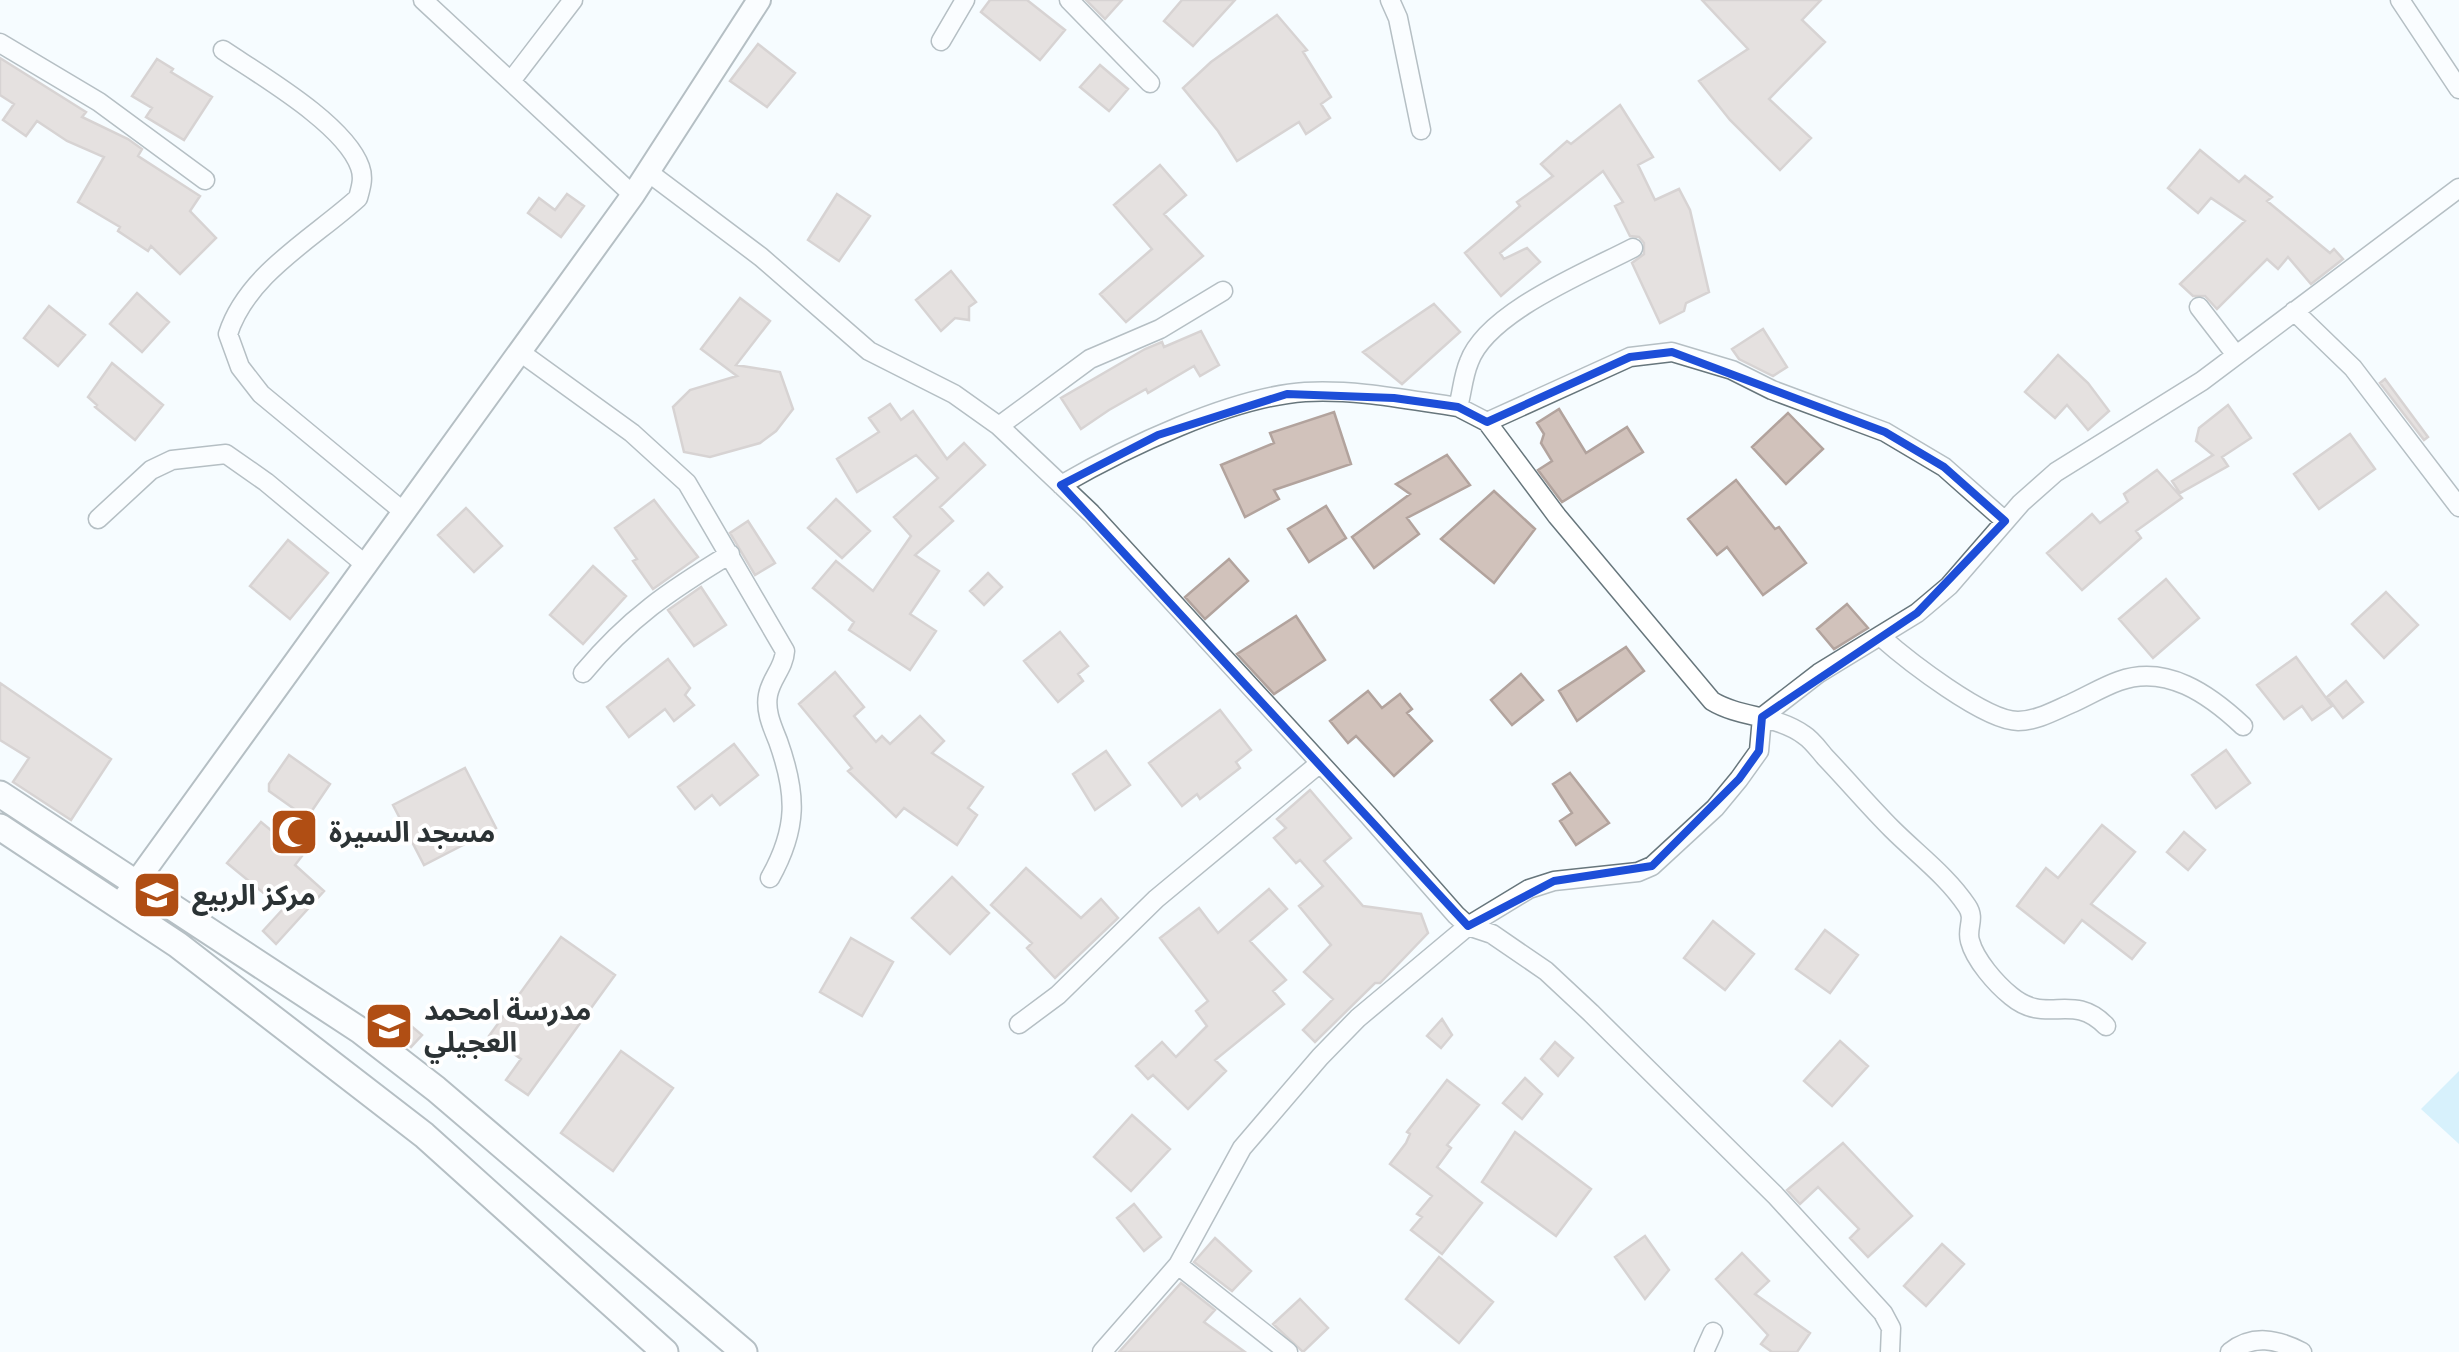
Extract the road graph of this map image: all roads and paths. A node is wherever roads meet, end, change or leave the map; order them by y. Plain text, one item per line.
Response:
1 (424, 0) edge
2 (573, 0) edge
3 (759, 0) edge
4 (965, 0) edge
5 (1068, 0) edge
6 (1390, 0) edge
7 (2400, 0) edge
8 (941, 41) dead end
9 (0, 43) edge
10 (222, 50) dead end
11 (512, 81) junction
12 (1150, 83) dead end
13 (2459, 90) edge
14 (1421, 130) dead end
15 (648, 172) junction
16 (205, 180) dead end
17 (2459, 188) edge
18 (633, 195) junction
19 (1633, 248) dead end
20 (1223, 291) dead end
21 (2199, 307) dead end
22 (2294, 312) junction
23 (520, 352) junction
24 (2236, 356) junction
25 (1458, 408) junction
26 (1487, 422) junction
27 (999, 426) junction
28 (1062, 486) junction
29 (2459, 506) edge
30 (405, 513) junction
31 (98, 520) dead end
32 (2005, 521) junction
33 (730, 554) junction
34 (367, 566) junction
35 (1881, 637) junction
36 (583, 674) dead end
37 (1762, 717) junction
38 (2242, 726) dead end
39 (1320, 763) junction
40 (0, 794) edge
41 (0, 827) edge
42 (770, 878) dead end
43 (134, 883) junction
44 (119, 906) junction
45 (1468, 926) junction
46 (1019, 1024) dead end
47 (2106, 1026) dead end
48 (1178, 1265) junction
49 (1713, 1332) dead end
50 (664, 1352) edge
51 (744, 1352) edge
52 (1102, 1352) edge
53 (1288, 1352) edge
54 (1704, 1352) edge
55 (1890, 1352) edge
56 (2230, 1352) edge
57 (2302, 1352) edge

1 - 11 street
2 - 11 street
3 - 15 street
4 - 8 street
5 - 12 street
6 - 14 street
7 - 13 street
9 - 16 street
10 - 30 street
11 - 18 street
15 - 18 street
15 - 27 street
17 - 22 street
18 - 23 street
19 - 25 street
20 - 27 street
21 - 24 street
22 - 24 street
22 - 29 street
23 - 30 street
23 - 33 street
24 - 32 street
25 - 26 street
25 - 28 street
26 - 32 street
26 - 37 street
27 - 28 street
28 - 39 street
30 - 34 street
31 - 34 street
32 - 35 street
33 - 36 street
33 - 42 street
34 - 43 street
35 - 37 street
35 - 38 street
37 - 45 street
37 - 47 street
39 - 45 street
39 - 46 street
40 - 43 main road
41 - 44 main road
43 - 44 street
43 - 51 main road
44 - 50 main road
45 - 48 street
45 - 55 street
48 - 52 street
48 - 53 street
49 - 54 street
56 - 57 street

